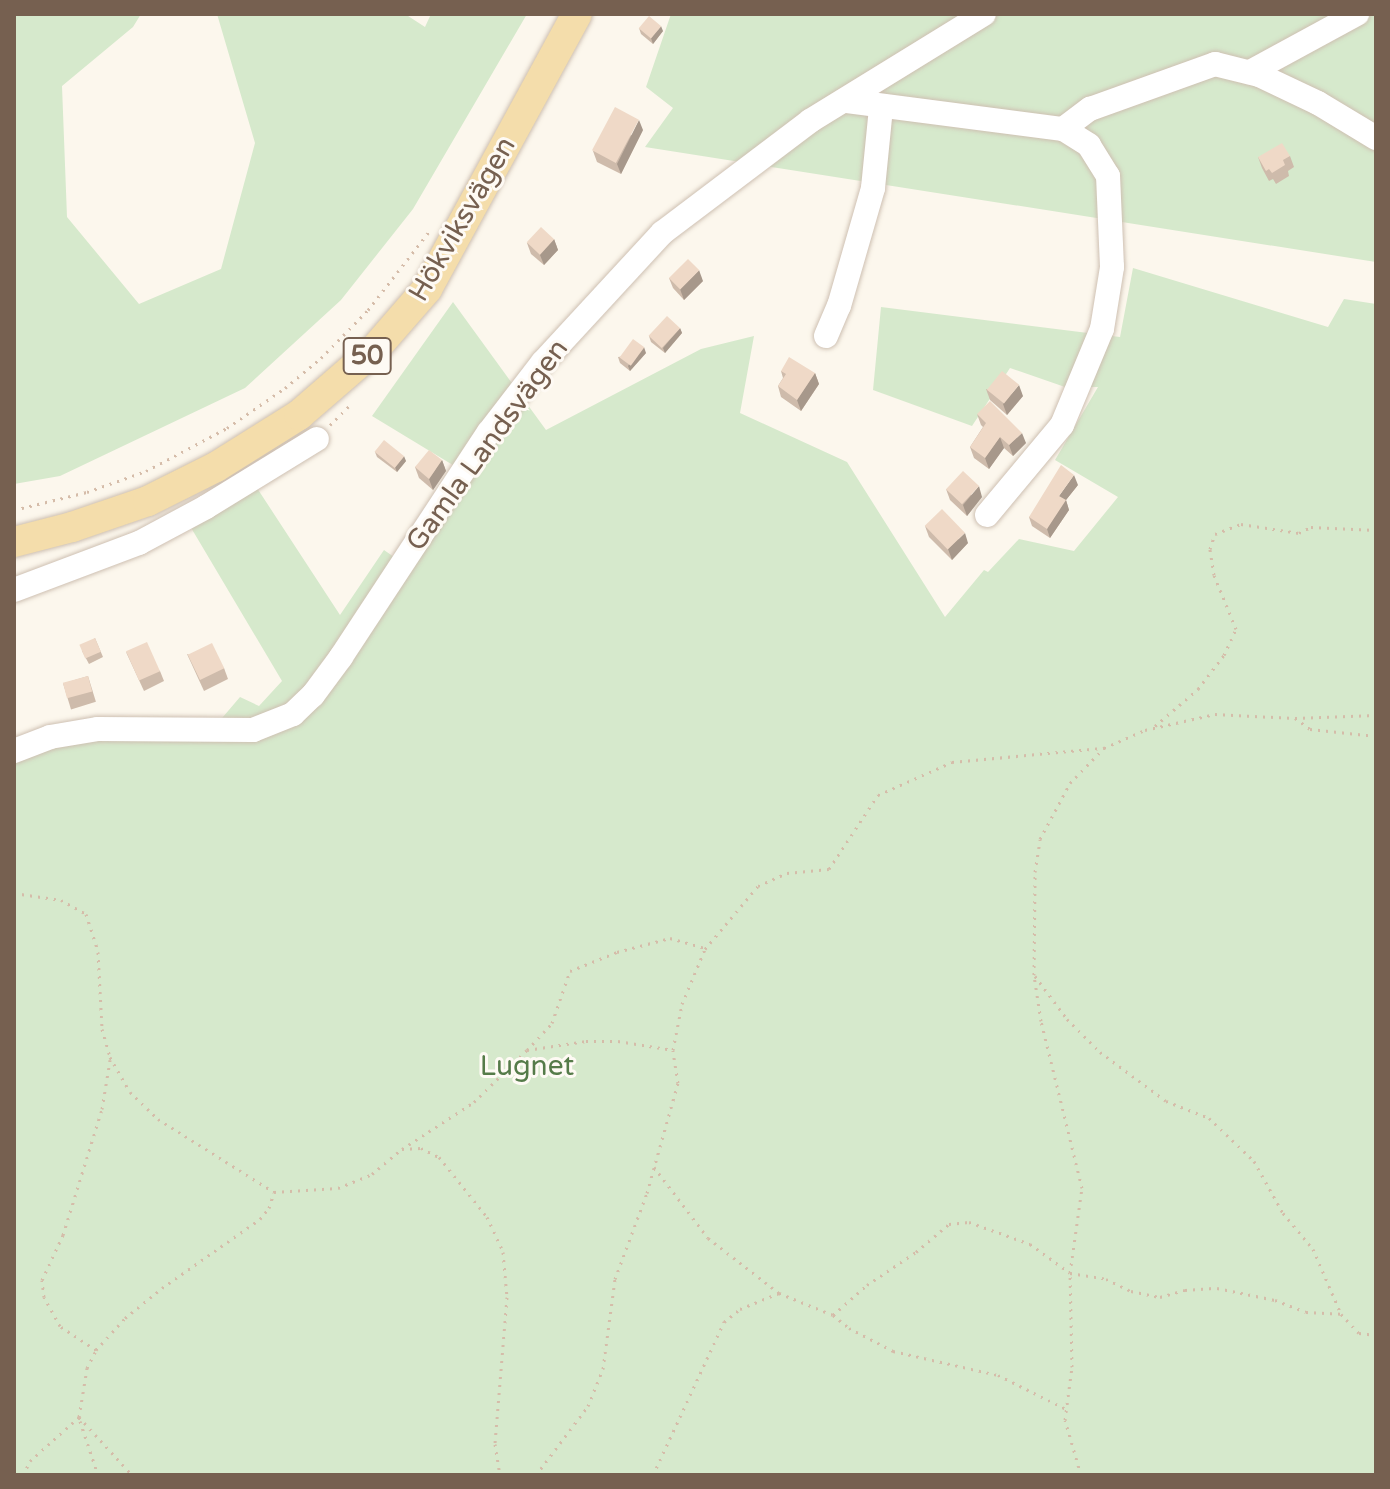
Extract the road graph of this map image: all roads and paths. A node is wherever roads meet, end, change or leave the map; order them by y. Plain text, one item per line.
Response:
1 (577, 14) edge
2 (984, 14) edge
3 (1357, 14) edge
4 (1250, 72) junction
5 (847, 101) junction
6 (881, 108) junction
7 (1063, 129) junction
8 (1376, 138) edge
9 (438, 219) dead end
10 (826, 336) dead end
11 (317, 439) dead end
12 (14, 510) edge
13 (987, 515) dead end
14 (1376, 530) edge
15 (14, 542) edge
16 (14, 590) edge
17 (1376, 715) edge
18 (1295, 718) junction
19 (1152, 728) junction
20 (1376, 736) edge
21 (1104, 748) junction
22 (14, 751) edge
23 (14, 893) edge
24 (705, 949) junction
25 (1034, 975) junction
26 (527, 1050) junction
27 (673, 1050) junction
28 (110, 1057) junction
29 (402, 1149) junction
30 (654, 1167) junction
31 (274, 1192) junction
32 (1070, 1273) junction
33 (779, 1293) junction
34 (1341, 1314) junction
35 (833, 1315) junction
36 (1376, 1335) edge
37 (96, 1350) junction
38 (1066, 1409) junction
39 (79, 1417) junction
40 (23, 1475) edge
41 (98, 1475) edge
42 (132, 1475) edge
43 (500, 1475) edge
44 (536, 1475) edge
45 (653, 1475) edge
46 (1081, 1475) edge

1 - 15 main road, Hökviksvägen / 50
2 - 5 street, Gamla Landsvägen
3 - 4 street
4 - 7 street
4 - 8 street
5 - 6 street
5 - 22 street, Gamla Landsvägen
6 - 7 street
6 - 10 street
7 - 13 street
9 - 12 path
11 - 16 street
14 - 19 path
17 - 18 path
18 - 19 path
18 - 20 path
19 - 21 path
21 - 24 path
21 - 25 path
23 - 28 path
24 - 26 path
24 - 27 path
25 - 32 path
25 - 34 path
26 - 27 path
26 - 29 path
27 - 30 path
28 - 31 path
28 - 37 path
29 - 31 path
29 - 43 path
30 - 33 path
30 - 44 path
31 - 37 path
32 - 34 path
32 - 35 path
32 - 38 path
33 - 35 path
33 - 45 path
34 - 36 path
35 - 38 path
37 - 39 path
38 - 46 path
39 - 40 path
39 - 41 path
39 - 42 path

